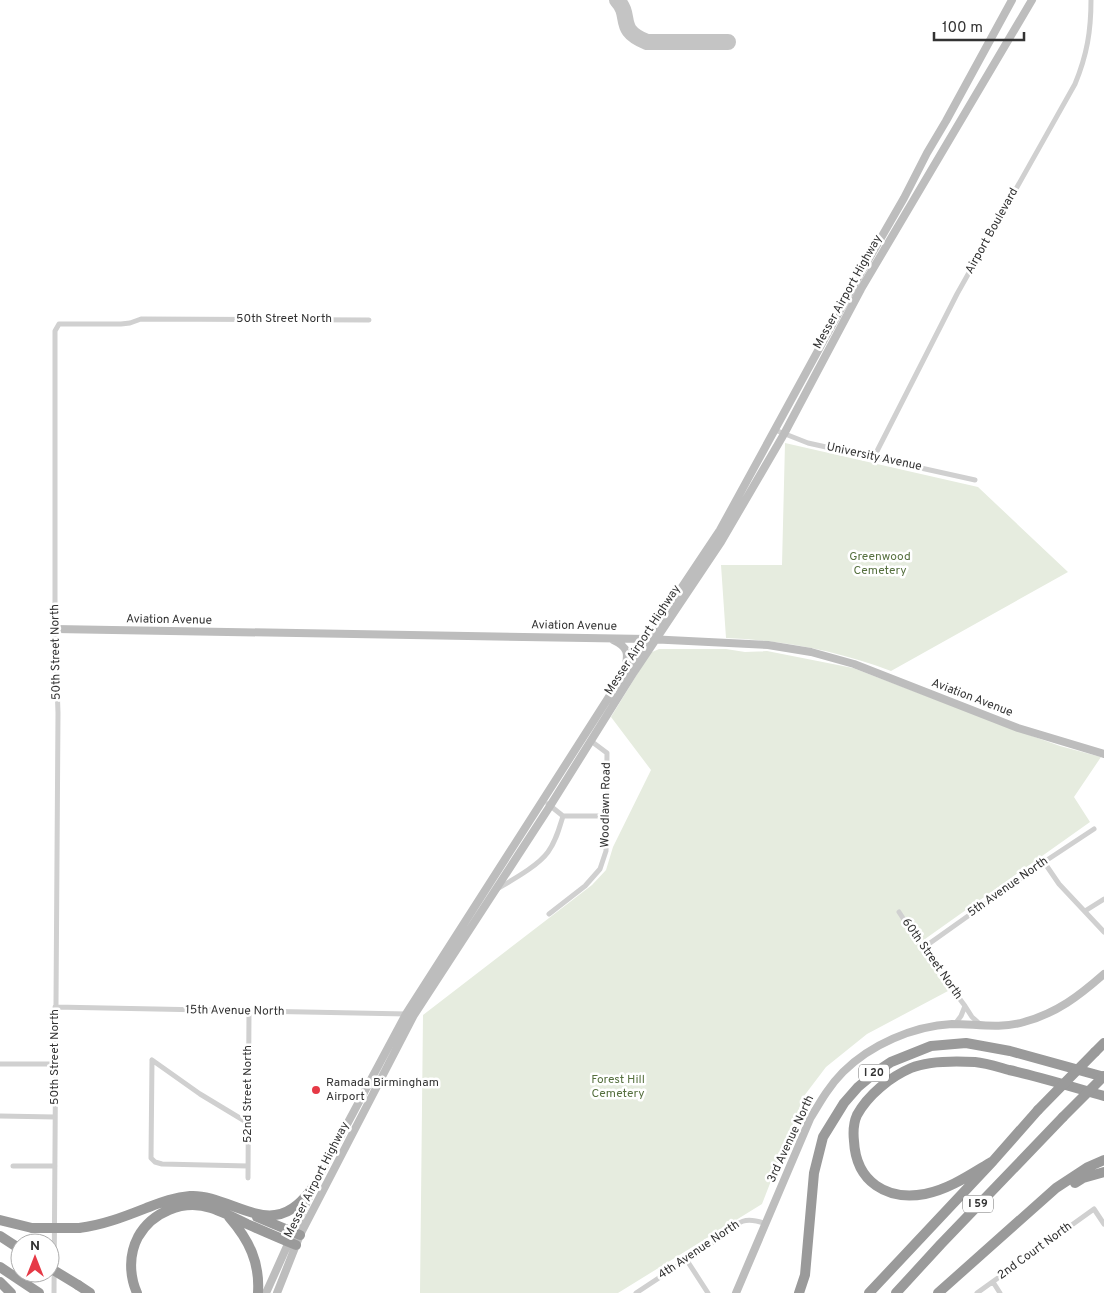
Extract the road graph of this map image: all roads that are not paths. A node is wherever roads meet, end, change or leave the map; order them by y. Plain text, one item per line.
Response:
1 (1012, 0) edge
2 (1032, 0) edge
3 (1091, 0) edge
4 (369, 320) dead end
5 (775, 430) junction
6 (784, 434) junction
7 (874, 457) junction
8 (975, 480) dead end
9 (665, 627) junction
10 (55, 629) junction
11 (602, 638) junction
12 (648, 639) junction
13 (657, 640) junction
14 (680, 641) junction
15 (625, 673) junction
16 (591, 741) junction
17 (1104, 754) edge
18 (544, 800) junction
19 (550, 806) junction
20 (563, 816) junction
21 (606, 816) junction
22 (1094, 829) dead end
23 (1044, 862) junction
24 (495, 891) junction
25 (1104, 899) edge
26 (1085, 911) junction
27 (899, 912) dead end
28 (549, 914) dead end
29 (1104, 932) edge
30 (923, 948) junction
31 (1104, 974) edge
32 (965, 1006) junction
33 (55, 1007) junction
34 (249, 1011) junction
35 (410, 1015) junction
36 (955, 1024) junction
37 (981, 1025) junction
38 (1104, 1043) edge
39 (0, 1064) edge
40 (55, 1064) junction
41 (1104, 1076) edge
42 (1104, 1096) edge
43 (0, 1116) edge
44 (55, 1117) junction
45 (248, 1123) junction
46 (1104, 1160) edge
47 (993, 1161) junction
48 (13, 1166) dead end
49 (55, 1166) junction
50 (248, 1166) junction
51 (1104, 1172) edge
52 (248, 1178) dead end
53 (314, 1186) junction
54 (210, 1198) junction
55 (1036, 1207) junction
56 (226, 1215) junction
57 (0, 1220) edge
58 (766, 1224) junction
59 (1104, 1224) edge
60 (297, 1234) junction
61 (292, 1244) junction
62 (686, 1259) junction
63 (0, 1267) edge
64 (60, 1274) edge
65 (0, 1282) edge
66 (993, 1282) junction
67 (37, 1292) edge
68 (11, 1293) edge
69 (54, 1293) edge
70 (90, 1293) edge
71 (137, 1293) edge
72 (258, 1293) edge
73 (266, 1293) edge
74 (277, 1293) edge
75 (636, 1293) edge
76 (708, 1293) edge
77 (736, 1293) edge
78 (799, 1293) edge
79 (869, 1293) edge
80 (896, 1293) edge
81 (938, 1293) edge
82 (977, 1293) edge
83 (1000, 1293) edge

1 - 5 main road, Messer Airport Highway
2 - 6 main road, Messer Airport Highway
3 - 7 street, Airport Boulevard
4 - 10 street, 50th Street North
5 - 6 street, University Avenue
5 - 12 main road, Messer Airport Highway
6 - 7 street, University Avenue
6 - 9 main road, Messer Airport Highway
7 - 8 street, University Avenue
9 - 13 main road, Messer Airport Highway
9 - 14 main road
10 - 11 main road, Aviation Avenue
10 - 33 street, 50th Street North
11 - 12 main road, Aviation Avenue
11 - 15 main road
12 - 13 main road, Aviation Avenue
12 - 15 main road, Messer Airport Highway
13 - 14 main road, Aviation Avenue
13 - 16 main road, Messer Airport Highway
14 - 17 main road, Aviation Avenue
15 - 18 main road, Messer Airport Highway
16 - 19 main road, Messer Airport Highway
16 - 21 street, Woodlawn Road
18 - 19 street
18 - 35 main road, Messer Airport Highway
19 - 20 street
19 - 24 main road, Messer Airport Highway
20 - 21 street
20 - 24 street
21 - 28 street, Woodlawn Road
22 - 23 street, 5th Avenue North
23 - 26 street
23 - 30 street, 5th Avenue North
24 - 35 main road, Messer Airport Highway
25 - 26 street
26 - 29 street
27 - 30 street, 60th Street North
30 - 32 street, 60th Street North
31 - 37 main road, 3rd Avenue North
32 - 36 street, 60th Street North
32 - 37 street, 60th Street North
33 - 34 street, 15th Avenue North
33 - 40 street, 50th Street North
34 - 35 street, 15th Avenue North
34 - 45 street, 52nd Street North
35 - 53 main road, Messer Airport Highway
35 - 60 main road, Messer Airport Highway
36 - 37 main road, 3rd Avenue North
36 - 58 main road, 3rd Avenue North
38 - 47 highway, I 59, bridge
39 - 40 street
40 - 44 street, 50th Street North
41 - 78 highway, I 20
41 - 80 highway, I 59, bridge
42 - 47 highway
43 - 44 street
44 - 49 street, 50th Street North
45 - 50 street, 52nd Street North
45 - 50 street
46 - 55 highway
47 - 79 highway, I 59
48 - 49 street
49 - 69 street, 50th Street North
50 - 52 street, 52nd Street North
51 - 55 highway
53 - 54 highway
53 - 60 main road, Messer Airport Highway
54 - 57 highway, bridge
54 - 60 highway
55 - 81 highway
56 - 61 highway
56 - 71 highway
56 - 72 highway
58 - 62 street, 4th Avenue North
58 - 77 main road, 3rd Avenue North
59 - 66 street, 2nd Court North
60 - 61 main road, Messer Airport Highway
61 - 73 main road, Messer Airport Highway
61 - 74 main road, Messer Airport Highway
62 - 75 street, 4th Avenue North
62 - 76 street
63 - 67 highway
64 - 70 highway, bridge
65 - 68 highway
66 - 82 street, 2nd Court North
66 - 83 street

